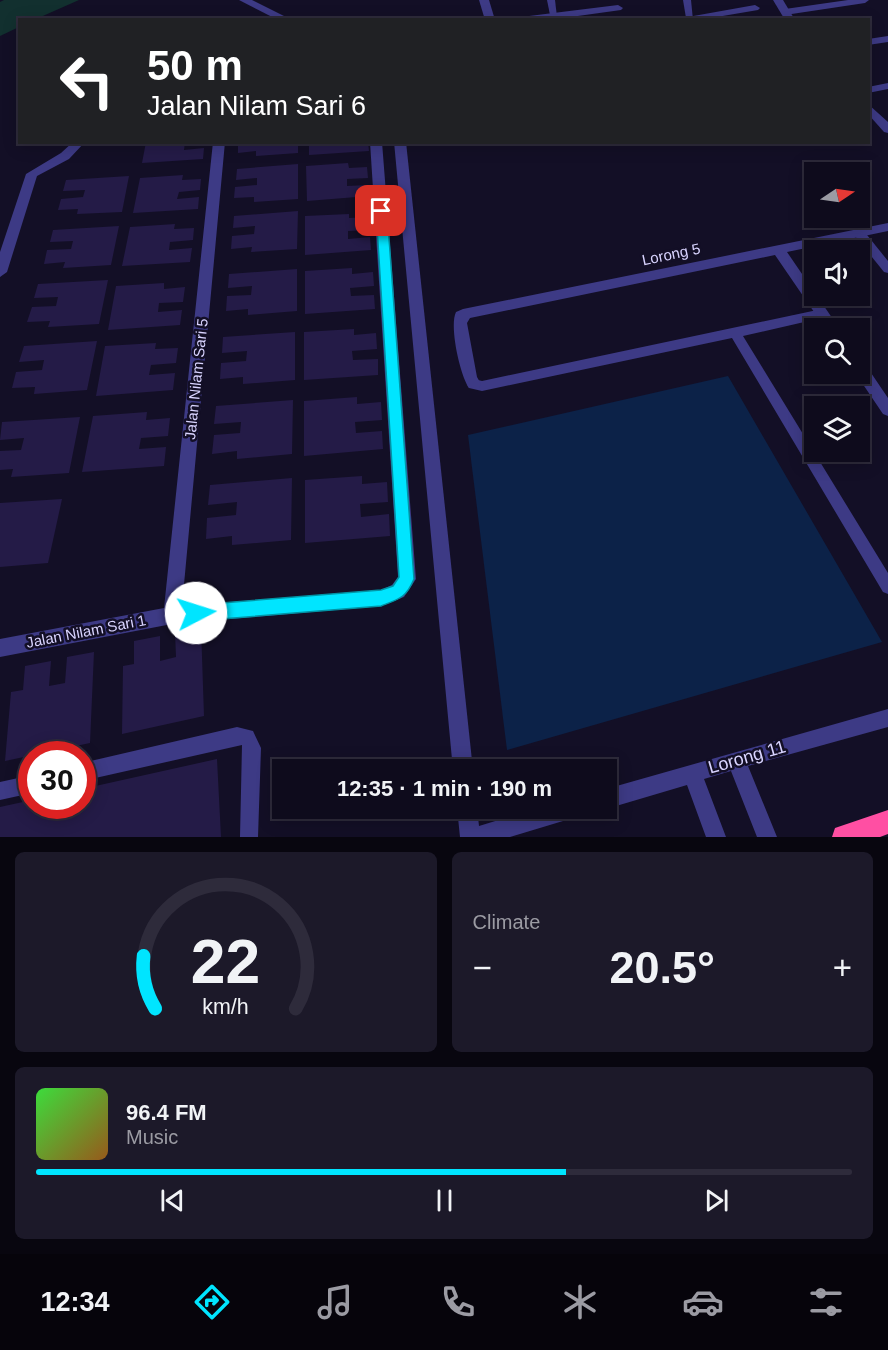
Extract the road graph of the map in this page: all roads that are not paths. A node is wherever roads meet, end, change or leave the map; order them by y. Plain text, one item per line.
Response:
1 (244, 0) edge
2 (484, 0) edge
3 (551, 0) edge
4 (687, 0) edge
5 (778, 0) edge
6 (865, 0) edge
7 (618, 4) edge
8 (754, 4) edge
9 (554, 15) junction
10 (788, 16) edge
11 (283, 18) edge
12 (489, 18) edge
13 (534, 18) edge
14 (690, 18) joint
15 (762, 18) edge
16 (888, 39) edge
17 (870, 42) edge
18 (888, 86) edge
19 (870, 90) edge
20 (870, 111) edge
21 (888, 129) edge
22 (78, 144) edge
23 (219, 144) edge
24 (376, 144) edge
25 (400, 144) edge
26 (888, 227) edge
27 (860, 233) junction
28 (778, 249) junction
29 (888, 270) edge
30 (0, 272) edge
31 (822, 314) junction
32 (825, 318) edge
33 (735, 333) junction
34 (870, 383) edge
35 (474, 384) joint
36 (888, 410) edge
37 (888, 587) edge
38 (172, 615) junction
39 (0, 648) edge
40 (888, 718) edge
41 (462, 759) edge
42 (736, 759) junction
43 (96, 769) edge
44 (692, 773) junction
45 (18, 787) edge
46 (0, 791) edge
47 (617, 796) edge
48 (468, 819) edge
49 (537, 819) edge
50 (888, 822) edge
51 (249, 837) edge
52 (470, 837) edge
53 (477, 837) edge
54 (716, 837) edge
55 (767, 837) edge
56 (844, 837) edge

1 - 11 street
2 - 12 street
3 - 9 lane
4 - 14 lane
5 - 10 street
6 - 10 lane
7 - 9 street
8 - 14 street
8 - 15 street
9 - 13 street
16 - 17 street
18 - 19 lane
20 - 21 street
22 - 30 street
23 - 38 street, Jalan Nilam Sari 5
24 - 38 street, Jalan Nilam Sari 1
25 - 41 street
26 - 27 street, Lorong 5
27 - 28 street, Lorong 5
27 - 29 lane
28 - 31 street
28 - 35 street, Lorong 5
31 - 32 street
31 - 33 lane
33 - 35 lane
33 - 37 lane
34 - 36 street
38 - 39 street, Jalan Nilam Sari 1
40 - 42 street, Lorong 11
42 - 44 street, Lorong 11
42 - 55 street
43 - 51 lane
44 - 47 street, Lorong 11
44 - 54 street
45 - 46 lane
48 - 52 street
49 - 53 street
50 - 56 highway

